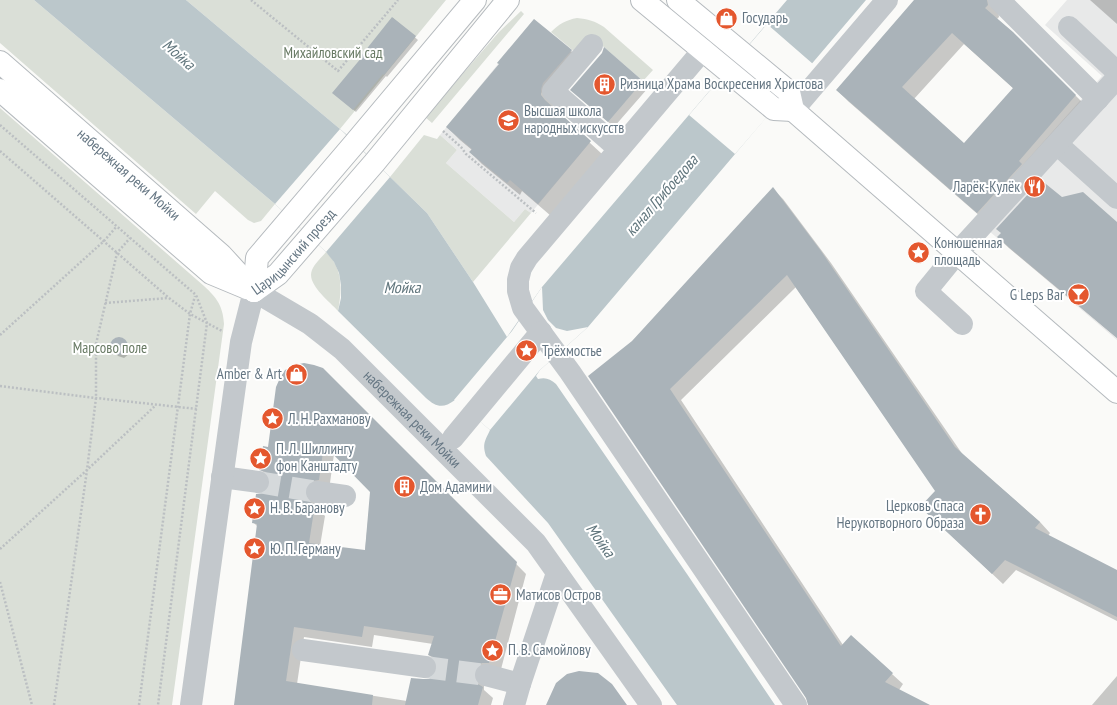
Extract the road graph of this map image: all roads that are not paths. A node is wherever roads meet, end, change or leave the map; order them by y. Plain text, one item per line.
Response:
1 (475, 0) edge
2 (508, 0) edge
3 (642, 0) edge
4 (887, 0) edge
5 (999, 0) edge
6 (689, 3) edge
7 (1069, 27) dead end
8 (592, 45) dead end
9 (703, 50) junction
10 (0, 62) edge
11 (1117, 72) edge
12 (1117, 78) edge
13 (0, 90) edge
14 (1098, 99) junction
15 (785, 103) junction
16 (1057, 144) junction
17 (619, 149) junction
18 (1117, 198) edge
19 (957, 253) junction
20 (254, 291) junction
21 (962, 324) dead end
22 (542, 332) junction
23 (1117, 392) edge
24 (453, 438) dead end
25 (222, 477) junction
26 (258, 482) tunnel mouth
27 (317, 492) tunnel mouth
28 (345, 496) dead end
29 (557, 573) junction
30 (303, 650) dead end
31 (425, 667) tunnel mouth
32 (486, 675) tunnel mouth
33 (520, 684) junction
34 (191, 705) edge
35 (514, 705) edge
36 (651, 705) edge
37 (796, 705) edge

1 - 20 main road, Царицынский проезд
2 - 20 main road, Царицынский проезд
3 - 9 main road
4 - 15 street
5 - 14 street
6 - 15 main road
7 - 11 street
8 - 17 street
9 - 15 main road
9 - 17 street
10 - 20 main road, набережная реки Мойки
12 - 14 street
13 - 20 main road, набережная реки Мойки
14 - 16 street
15 - 19 main road
16 - 18 street
16 - 19 street
17 - 22 street
19 - 21 street
19 - 23 main road
20 - 25 street
20 - 29 street, набережная реки Мойки
22 - 24 street
22 - 37 street
25 - 26 street
25 - 34 street
27 - 28 street
29 - 33 street
29 - 36 street, набережная реки Мойки
30 - 31 street
32 - 33 street
33 - 35 street

